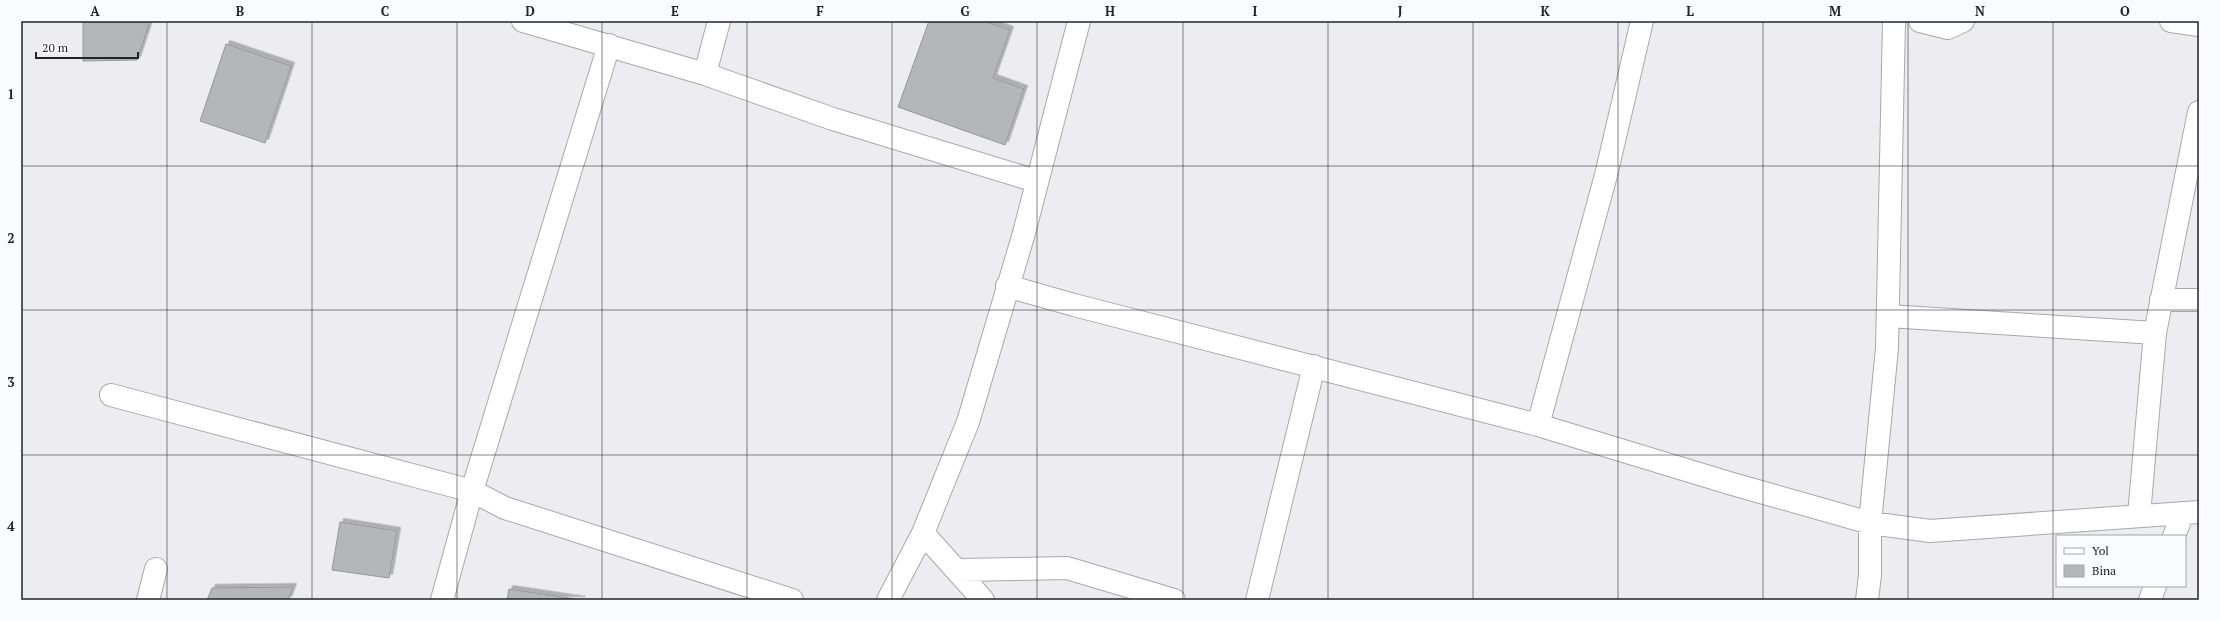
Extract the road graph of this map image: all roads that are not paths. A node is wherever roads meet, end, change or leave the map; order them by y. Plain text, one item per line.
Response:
1 (522, 21) edge
2 (719, 21) edge
3 (1079, 21) edge
4 (1642, 21) edge
5 (1894, 21) edge
6 (1920, 21) edge
7 (1963, 21) edge
8 (2171, 21) edge
9 (2199, 24) edge
10 (609, 45) junction
11 (705, 74) junction
12 (2199, 112) edge
13 (1036, 181) junction
14 (1007, 286) junction
15 (2161, 300) junction
16 (2199, 300) edge
17 (1888, 316) junction
18 (2155, 333) junction
19 (1314, 366) junction
20 (111, 395) dead end
21 (1538, 425) junction
22 (472, 491) junction
23 (2191, 513) edge
24 (2139, 515) junction
25 (1870, 523) junction
26 (923, 533) junction
27 (2175, 535) edge
28 (156, 569) dead end
29 (957, 570) junction
30 (2155, 587) edge
31 (148, 600) edge
32 (442, 600) edge
33 (792, 600) edge
34 (888, 600) edge
35 (983, 600) edge
36 (1174, 600) edge
37 (1257, 600) edge
38 (1867, 600) edge
39 (2150, 600) edge

1 - 10 street
2 - 11 street
3 - 13 street
4 - 21 street
5 - 17 street
6 - 7 street
8 - 9 street
10 - 11 street
10 - 22 street
11 - 13 street
12 - 15 street
13 - 14 street
14 - 19 street
14 - 26 street
15 - 16 street
15 - 18 street
17 - 18 street
17 - 25 street
18 - 24 street
19 - 21 street
19 - 37 street
20 - 22 street
21 - 25 street
22 - 32 street
22 - 33 street
23 - 24 street
23 - 27 street
24 - 25 street
25 - 38 street
26 - 29 street
26 - 34 street
28 - 31 street
29 - 35 street
29 - 36 street
30 - 39 street

